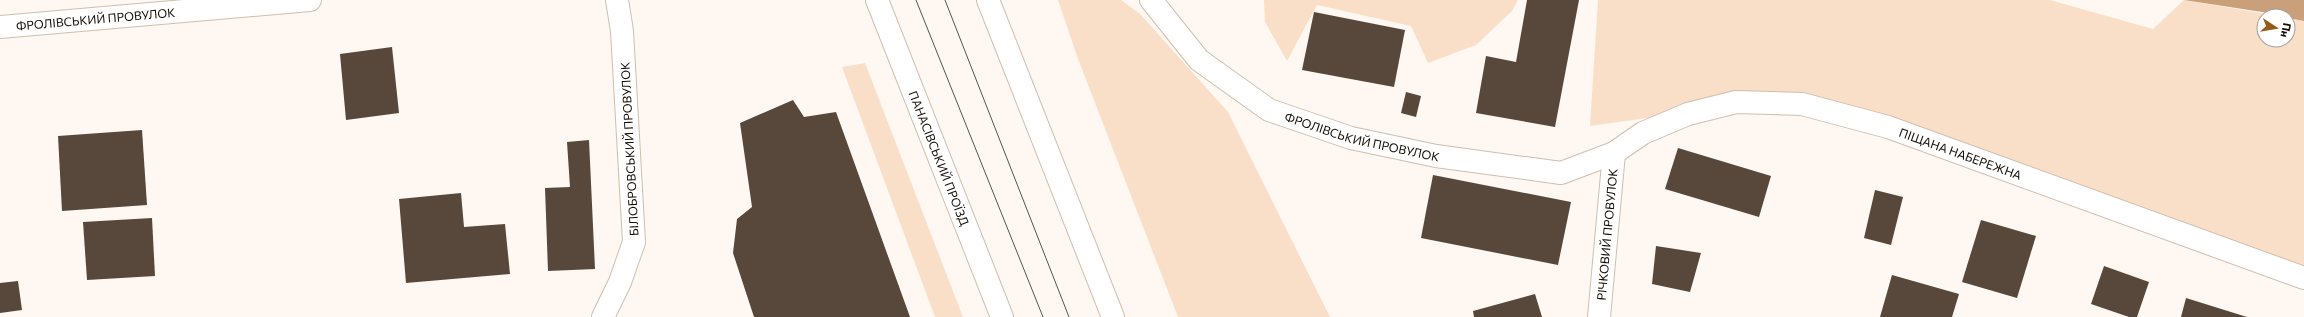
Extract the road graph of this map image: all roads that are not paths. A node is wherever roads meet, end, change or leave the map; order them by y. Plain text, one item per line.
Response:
1 (310, 0) edge
2 (617, 0) edge
3 (877, 0) edge
4 (988, 0) edge
5 (1151, 0) edge
6 (0, 27) edge
7 (1614, 153) junction
8 (2304, 278) edge
9 (603, 317) edge
10 (1002, 317) edge
11 (1113, 317) edge
12 (1599, 317) edge

1 - 6 street, ФРОЛІВСЬКИЙ ПРОВУЛОК
2 - 9 street, БІЛОБРОВСЬКИЙ ПРОВУЛОК
3 - 10 street, ПАНАСІВСЬКИЙ ПРОЇЗД
4 - 11 street
5 - 7 street, ФРОЛІВСЬКИЙ ПРОВУЛОК
7 - 8 street, ПІЩАНА НАБЕРЕЖНА
7 - 12 street, РІЧКОВИЙ ПРОВУЛОК

